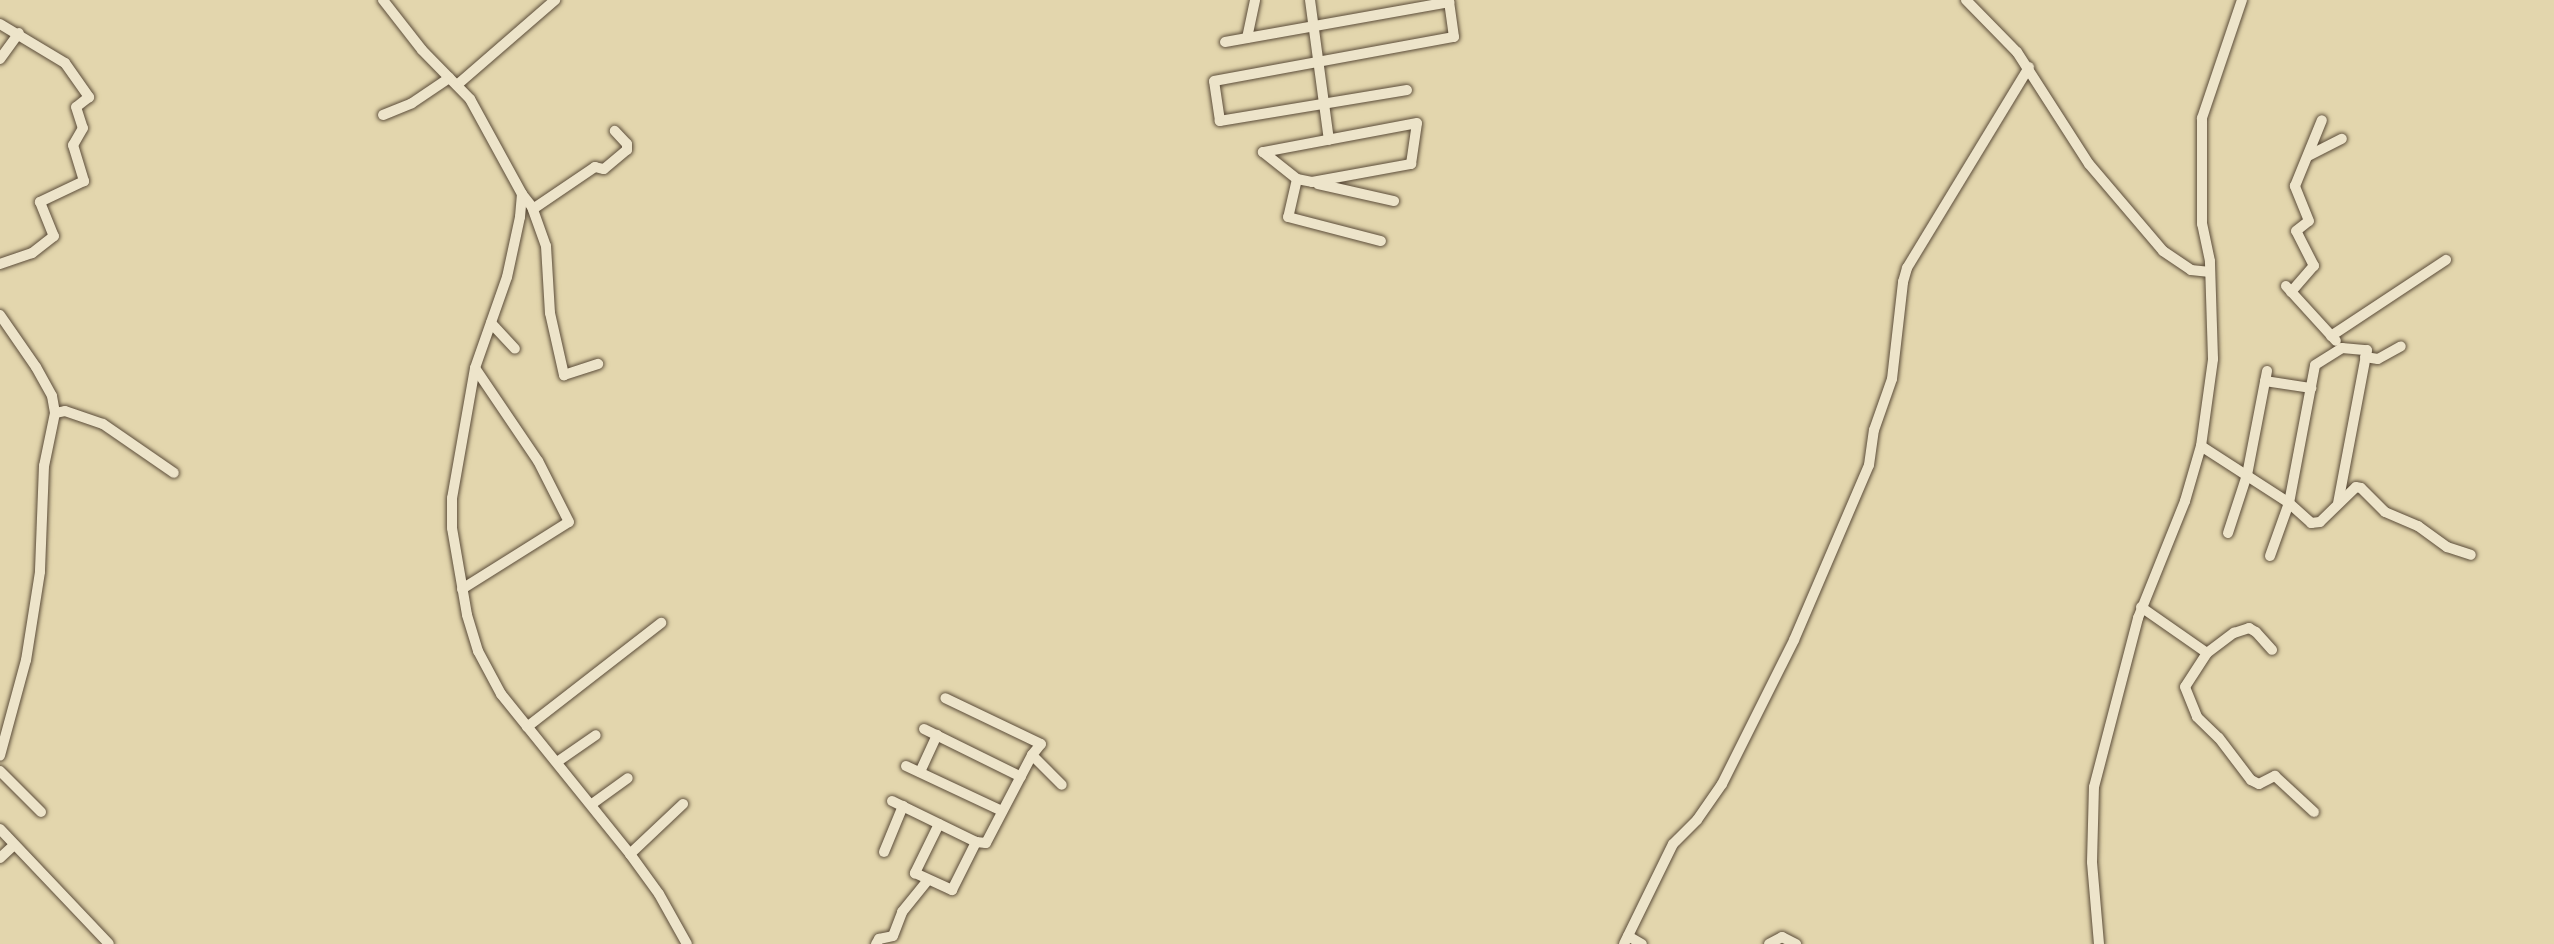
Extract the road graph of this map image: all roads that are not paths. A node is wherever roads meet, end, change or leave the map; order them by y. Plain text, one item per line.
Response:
1 (383, 0) edge
2 (555, 0) edge
3 (1255, 0) edge
4 (1310, 0) edge
5 (1966, 0) edge
6 (2242, 0) edge
7 (1449, 1) edge
8 (0, 24) edge
9 (1313, 27) junction
10 (19, 33) junction
11 (1247, 38) junction
12 (1226, 42) dead end
13 (0, 59) edge
14 (1317, 63) junction
15 (2029, 67) junction
16 (453, 81) junction
17 (1407, 90) dead end
18 (1323, 105) junction
19 (383, 116) dead end
20 (2322, 120) dead end
21 (615, 131) dead end
22 (2342, 139) dead end
23 (1329, 140) junction
24 (2308, 156) junction
25 (1297, 178) junction
26 (1312, 183) junction
27 (522, 194) junction
28 (1394, 201) dead end
29 (533, 209) junction
30 (1381, 241) dead end
31 (2446, 260) dead end
32 (0, 264) edge
33 (2210, 272) junction
34 (0, 315) edge
35 (491, 323) junction
36 (2331, 336) junction
37 (2401, 346) dead end
38 (2342, 348) junction
39 (515, 349) dead end
40 (2365, 357) junction
41 (598, 364) dead end
42 (475, 368) junction
43 (2311, 388) junction
44 (55, 413) junction
45 (2202, 446) junction
46 (174, 473) dead end
47 (2247, 475) junction
48 (2289, 503) junction
49 (2339, 503) junction
50 (2228, 533) dead end
51 (2471, 555) dead end
52 (2270, 556) dead end
53 (462, 589) junction
54 (2141, 607) junction
55 (661, 623) dead end
56 (2272, 650) dead end
57 (2207, 653) junction
58 (945, 698) dead end
59 (527, 727) junction
60 (924, 729) dead end
61 (596, 735) dead end
62 (937, 736) junction
63 (1032, 755) junction
64 (0, 756) edge
65 (557, 762) junction
66 (906, 766) dead end
67 (0, 771) edge
68 (920, 772) junction
69 (1021, 777) junction
70 (628, 778) dead end
71 (1062, 785) dead end
72 (892, 801) dead end
73 (592, 804) junction
74 (683, 804) dead end
75 (903, 807) junction
76 (1002, 811) junction
77 (41, 812) dead end
78 (2314, 812) dead end
79 (939, 824) junction
80 (0, 830) edge
81 (976, 842) junction
82 (14, 845) junction
83 (884, 852) dead end
84 (630, 854) junction
85 (0, 858) edge
86 (928, 880) junction
87 (1626, 940) edge
88 (103, 942) edge
89 (687, 944) edge
90 (876, 944) edge
91 (1642, 944) edge
92 (1769, 944) edge
93 (1796, 944) edge
94 (2099, 944) edge

1 - 16 street
2 - 16 street
3 - 11 street
4 - 9 street
5 - 15 street
6 - 33 street
7 - 9 street
7 - 14 street
8 - 10 street
9 - 11 street
9 - 14 street
10 - 13 street
10 - 32 street
11 - 12 street
14 - 18 street
14 - 18 street
15 - 33 street
15 - 87 street
16 - 19 street
16 - 27 street
17 - 18 street
18 - 23 street
20 - 24 street
21 - 29 street
22 - 24 street
23 - 25 street
23 - 26 street
24 - 36 street
25 - 26 street
25 - 30 street
26 - 28 street
27 - 29 street
27 - 35 street
29 - 41 street
31 - 36 street
33 - 45 street
34 - 44 street
35 - 39 street
35 - 42 street
36 - 38 street
37 - 40 street
38 - 40 street
38 - 43 street
40 - 49 street
42 - 53 street
42 - 53 street
43 - 47 street
43 - 48 street
44 - 46 street
44 - 64 street
45 - 47 street
45 - 54 street
47 - 48 street
47 - 50 street
48 - 49 street
48 - 52 street
49 - 51 street
53 - 59 street
54 - 57 street
54 - 94 street
55 - 59 street
56 - 57 street
57 - 78 street
58 - 63 street
59 - 65 street
60 - 62 street
61 - 65 street
62 - 68 street
62 - 69 street
63 - 69 street
63 - 71 street
65 - 73 street
66 - 68 street
67 - 77 street
68 - 76 street
69 - 76 street
70 - 73 street
72 - 75 street
73 - 84 street
74 - 84 street
75 - 79 street
75 - 83 street
76 - 81 street
79 - 81 street
79 - 86 street
80 - 82 street
81 - 86 street
82 - 85 street
82 - 88 street
84 - 89 street
86 - 90 street
87 - 91 street
92 - 93 street

